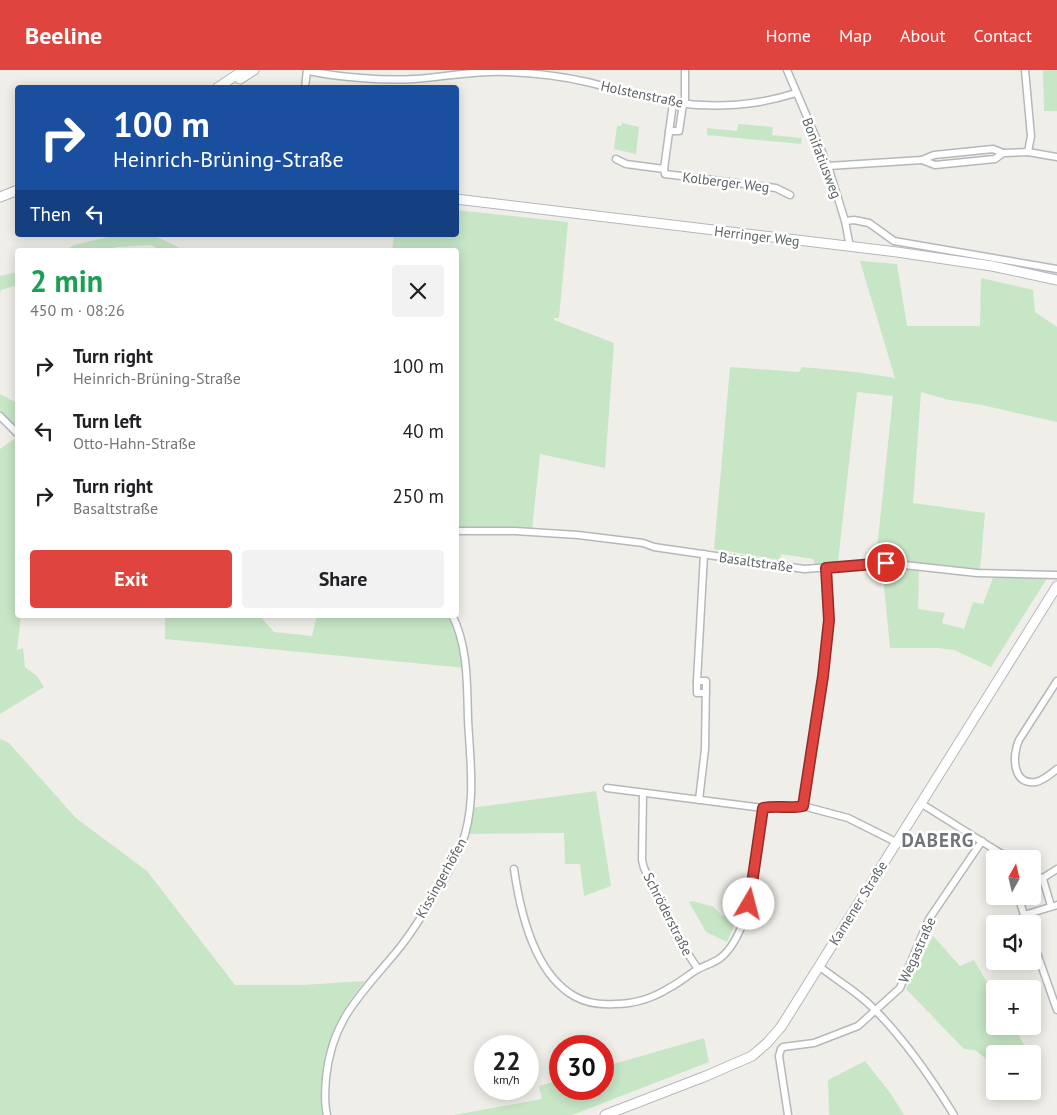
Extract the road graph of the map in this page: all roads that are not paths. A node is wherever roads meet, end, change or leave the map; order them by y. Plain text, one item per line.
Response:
1 (244, 70) edge
2 (254, 70) edge
3 (308, 70) edge
4 (685, 70) edge
5 (787, 70) edge
6 (1025, 70) edge
7 (507, 71) edge
8 (222, 85) edge
9 (232, 85) edge
10 (306, 85) edge
11 (796, 93) junction
12 (673, 103) junction
13 (684, 104) junction
14 (669, 131) junction
15 (1028, 152) junction
16 (1003, 153) junction
17 (1057, 157) edge
18 (616, 159) dead end
19 (922, 160) junction
20 (828, 166) junction
21 (664, 169) junction
22 (15, 191) edge
23 (790, 195) dead end
24 (0, 197) edge
25 (459, 199) edge
26 (845, 222) junction
27 (850, 247) junction
28 (1057, 268) edge
29 (1057, 280) edge
30 (0, 416) edge
31 (15, 432) edge
32 (459, 531) edge
33 (704, 554) junction
34 (826, 568) junction
35 (1057, 575) edge
36 (1057, 586) edge
37 (453, 618) edge
38 (1057, 682) edge
39 (1057, 769) edge
40 (607, 788) dead end
41 (643, 793) junction
42 (699, 800) junction
43 (922, 804) junction
44 (803, 806) junction
45 (763, 808) junction
46 (982, 841) junction
47 (896, 842) junction
48 (996, 850) edge
49 (514, 869) dead end
50 (1057, 869) edge
51 (1043, 878) joint
52 (1021, 905) edge
53 (1054, 905) edge
54 (1024, 915) joint
55 (1041, 965) edge
56 (819, 966) junction
57 (698, 969) junction
58 (1057, 1010) edge
59 (876, 1011) junction
60 (327, 1115) edge
61 (605, 1115) edge
62 (788, 1115) edge
63 (954, 1115) edge

1 - 8 main road
2 - 9 main road
3 - 7 street, Holstenstraße
3 - 10 street
4 - 13 street
5 - 11 street, Bonifatiusweg
6 - 15 street
7 - 12 street, Holstenstraße
11 - 13 street, Holstenstraße
11 - 20 street, Bonifatiusweg
12 - 13 street, Holstenstraße
12 - 14 street, Kolberger Weg
13 - 14 street
14 - 21 street, Kolberger Weg
15 - 16 street
15 - 17 street
16 - 19 street
16 - 19 street
18 - 21 street, Kolberger Weg
19 - 20 street
20 - 26 street, Bonifatiusweg
21 - 23 street, Kolberger Weg
22 - 24 main road
25 - 27 main road, Herringer Weg
26 - 27 street, Bonifatiusweg
26 - 28 street
27 - 29 main road, Herringer Weg
30 - 31 street
32 - 33 street, Basaltstraße
33 - 34 street, Basaltstraße
33 - 42 street
34 - 35 street, Basaltstraße
34 - 44 street
36 - 43 main road, Kamener Straße
37 - 60 street, Kissingerhöfen
38 - 39 street
40 - 41 street
41 - 42 street
41 - 57 street, Schröderstraße
42 - 45 street
43 - 46 street
43 - 47 main road, Kamener Straße
44 - 45 street
44 - 47 street
45 - 57 street, Schröderstraße
46 - 48 street
46 - 59 street, Wegastraße
47 - 56 main road, Kamener Straße
49 - 57 street
50 - 51 street
51 - 53 street
52 - 54 street
53 - 54 street
55 - 58 street
56 - 59 street
56 - 61 main road, Kamener Straße
59 - 62 street, Wegastraße
59 - 63 street

